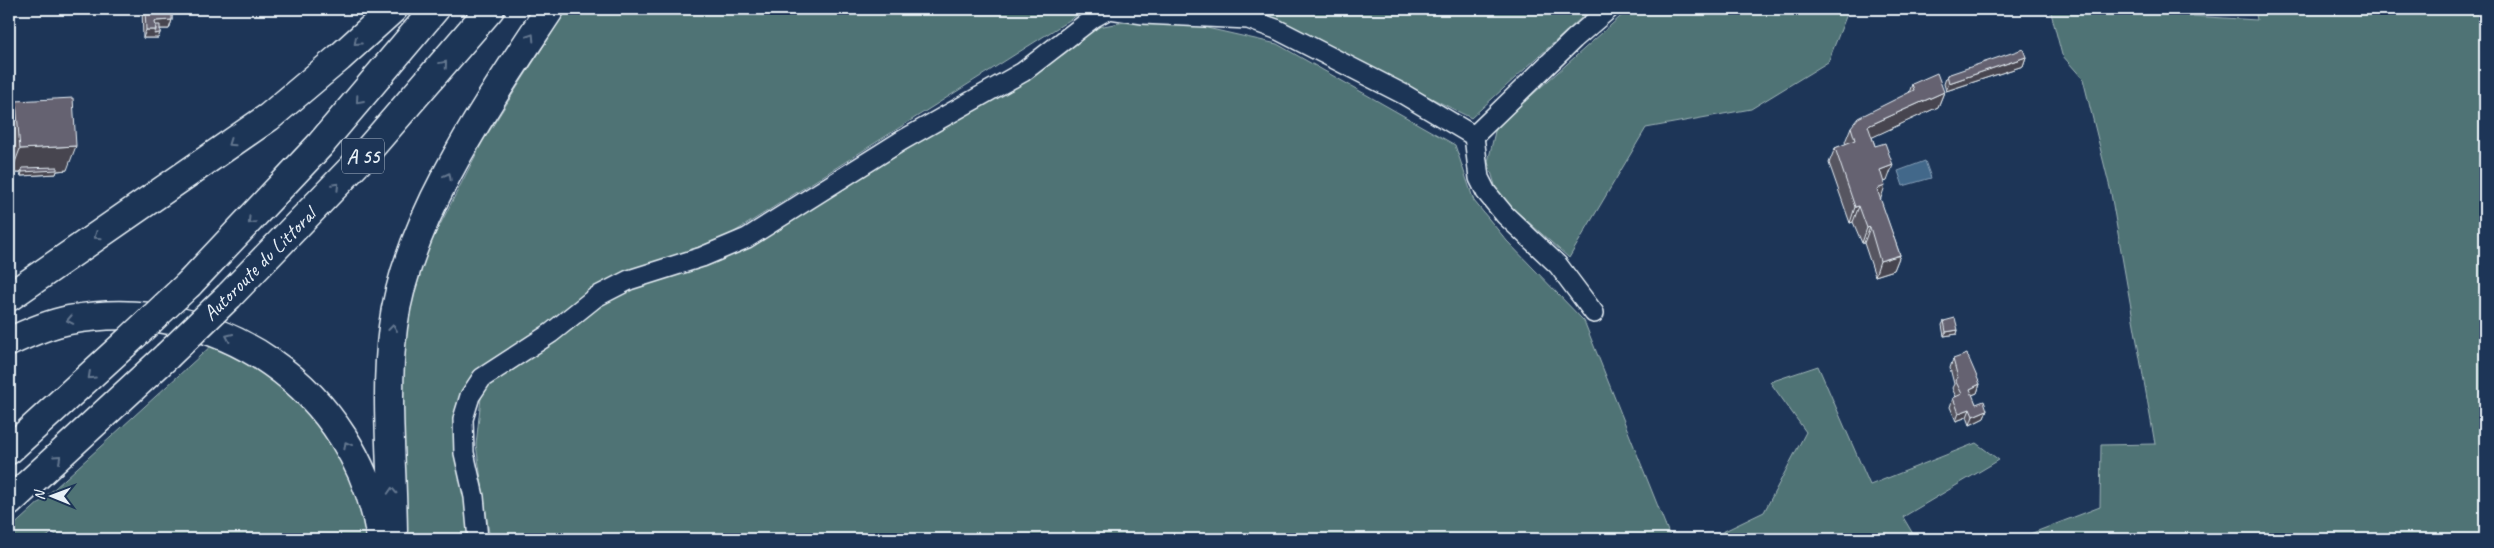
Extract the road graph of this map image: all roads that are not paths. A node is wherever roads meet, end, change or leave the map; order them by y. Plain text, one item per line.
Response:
1 (393, 9) edge
2 (436, 9) edge
3 (490, 9) edge
4 (550, 9) edge
5 (1110, 9) edge
6 (1609, 9) edge
7 (1474, 136) junction
8 (9, 297) edge
9 (1594, 313) dead end
10 (9, 342) edge
11 (9, 450) edge
12 (9, 502) edge
13 (381, 539) edge
14 (394, 539) edge
15 (478, 539) edge

1 -> 8 highway
2 -> 11 highway, Autoroute du Littoral / A 55, bridge
12 -> 3 highway, Autoroute du Littoral / A 55, bridge
14 -> 4 highway
5 - 7 street
5 - 15 street
6 - 7 street
7 - 9 street
13 -> 10 highway

